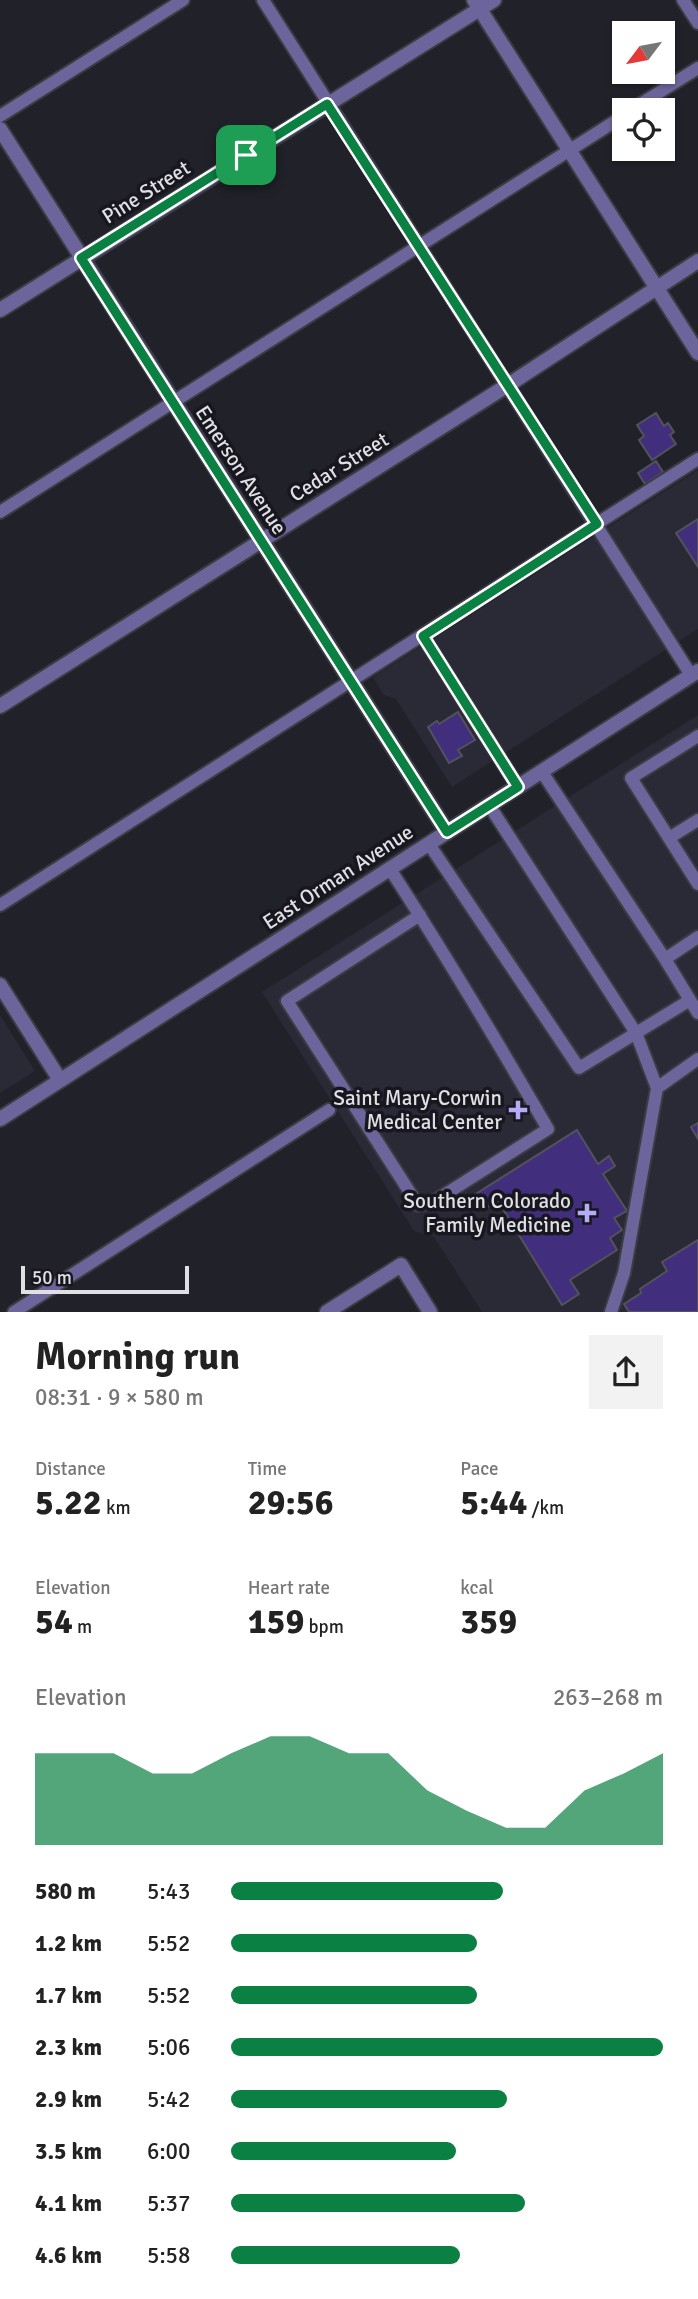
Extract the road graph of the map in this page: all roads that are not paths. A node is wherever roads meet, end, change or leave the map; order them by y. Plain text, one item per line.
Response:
1 (183, 0) edge
2 (263, 0) edge
3 (494, 0) edge
4 (683, 0) edge
5 (477, 5) edge
6 (698, 23) edge
7 (698, 68) edge
8 (651, 98) edge
9 (327, 104) junction
10 (0, 116) edge
11 (612, 123) edge
12 (0, 129) edge
13 (569, 150) junction
14 (419, 246) junction
15 (81, 258) junction
16 (698, 261) edge
17 (656, 288) junction
18 (0, 310) edge
19 (698, 353) edge
20 (508, 385) junction
21 (173, 401) junction
22 (698, 459) edge
23 (0, 512) edge
24 (597, 524) junction
25 (262, 541) junction
26 (423, 636) junction
27 (695, 673) edge
28 (352, 682) junction
29 (0, 706) edge
30 (698, 736) edge
31 (542, 772) junction
32 (518, 787) junction
33 (489, 805) junction
34 (698, 820) edge
35 (447, 832) junction
36 (669, 838) junction
37 (429, 844) junction
38 (390, 869) junction
39 (698, 884) edge
40 (0, 905) edge
41 (420, 915) junction
42 (698, 937) edge
43 (665, 958) junction
44 (0, 985) edge
45 (690, 1000) junction
46 (698, 1013) edge
47 (636, 1033) junction
48 (698, 1059) edge
49 (60, 1080) junction
50 (657, 1088) junction
51 (329, 1110) dead end
52 (0, 1119) edge
53 (14, 1312) edge
54 (327, 1312) edge
55 (430, 1312) edge
56 (611, 1312) edge

1 - 10 lane
2 - 9 lane
3 - 5 street, Pine Street
4 - 6 lane
5 - 9 street, Pine Street
5 - 13 street
7 - 8 lane
9 - 14 lane
9 - 15 street, Pine Street
11 - 13 lane
12 - 15 street, Emerson Avenue
13 - 14 lane
13 - 17 street
14 - 20 lane
14 - 21 lane
15 - 18 street, Pine Street
15 - 21 street, Emerson Avenue
16 - 17 street, Cedar Street
17 - 19 street
17 - 20 street, Cedar Street
20 - 24 lane
20 - 25 street, Cedar Street
21 - 23 lane
21 - 25 street, Emerson Avenue
22 - 24 lane
24 - 26 lane
24 - 27 lane
25 - 28 street, Emerson Avenue
25 - 29 street, Cedar Street
26 - 28 lane
26 - 32 lane
27 - 31 street, East Orman Avenue
28 - 35 street, Emerson Avenue
28 - 40 lane
30 - 36 lane
31 - 32 street, East Orman Avenue
31 - 43 lane
32 - 33 street, East Orman Avenue
33 - 35 street, East Orman Avenue
33 - 47 lane
34 - 36 lane
35 - 37 street, East Orman Avenue
36 - 39 lane
37 - 38 street, East Orman Avenue
37 - 47 lane
38 - 41 lane
38 - 49 street, East Orman Avenue
41 - 41 lane
42 - 43 lane
43 - 45 lane
44 - 49 street
45 - 46 lane
45 - 47 lane
47 - 50 lane
48 - 50 lane
49 - 52 street, East Orman Avenue
50 - 56 lane
51 - 53 lane
54 - 55 street

